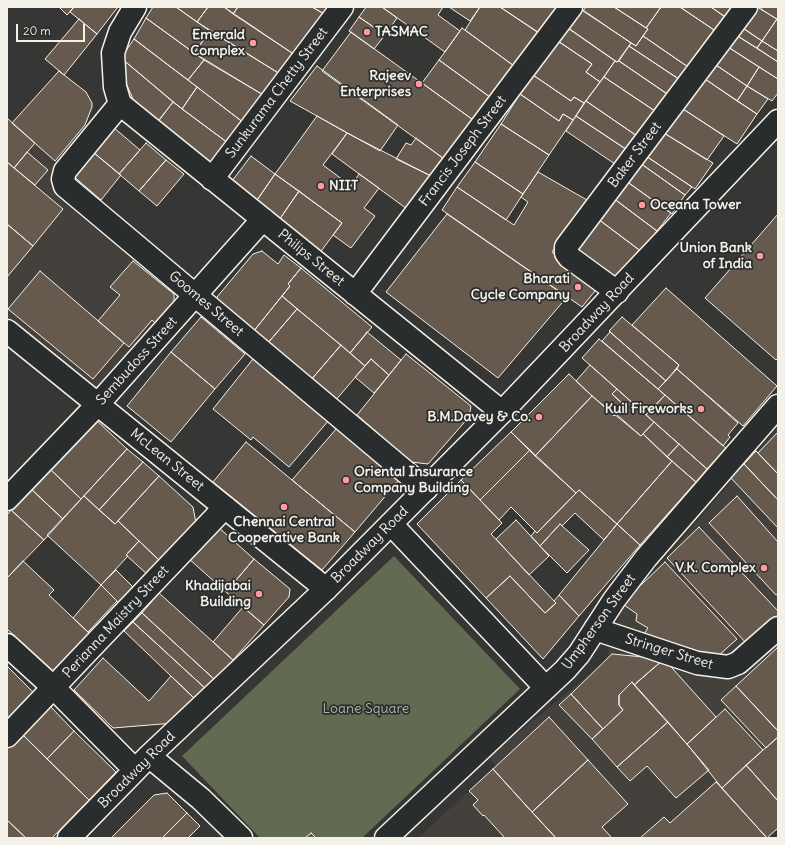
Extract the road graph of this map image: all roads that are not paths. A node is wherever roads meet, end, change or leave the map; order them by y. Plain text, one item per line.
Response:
1 (135, 7) edge
2 (342, 7) edge
3 (571, 7) edge
4 (746, 7) edge
5 (120, 104) junction
6 (778, 121) edge
7 (212, 178) junction
8 (263, 219) junction
9 (617, 292) junction
10 (356, 294) junction
11 (195, 295) junction
12 (7, 331) edge
13 (98, 404) junction
14 (778, 406) edge
15 (502, 412) junction
16 (426, 489) junction
17 (7, 499) edge
18 (225, 507) junction
19 (391, 524) junction
20 (326, 589) junction
21 (778, 628) edge
22 (595, 629) junction
23 (7, 645) edge
24 (54, 688) junction
25 (546, 688) junction
26 (7, 736) edge
27 (142, 763) junction
28 (69, 838) edge
29 (241, 838) edge
30 (386, 838) edge

1 - 5 street
2 - 7 street, Sunkurama Chetty Street
3 - 10 street, Francis Joseph Street
4 - 9 street, Baker Street
5 - 7 street, Philips Street
5 - 11 street, Goomes Street
6 - 9 street, Broadway Road
7 - 8 street, Philips Street
8 - 10 street, Philips Street
8 - 11 street, Sembudoss Street
9 - 15 street, Broadway Road
10 - 15 street, Philips Street
11 - 13 street, Sembudoss Street
11 - 16 street, Goomes Street
12 - 13 street, McLean Street
13 - 17 street, Sembudoss Street
13 - 18 street, McLean Street
14 - 22 street, Umpherson Street
15 - 16 street, Broadway Road
16 - 19 street, Broadway Road
18 - 20 street, McLean Street
18 - 24 street, Perianna Maistry Street
19 - 20 street, Broadway Road
19 - 25 street
20 - 27 street, Broadway Road
21 - 22 street, Stringer Street
22 - 25 street, Umpherson Street
23 - 24 street
24 - 26 street, Perianna Maistry Street
24 - 27 street
25 - 30 street, Umpherson Street
27 - 28 street, Broadway Road
27 - 29 street

